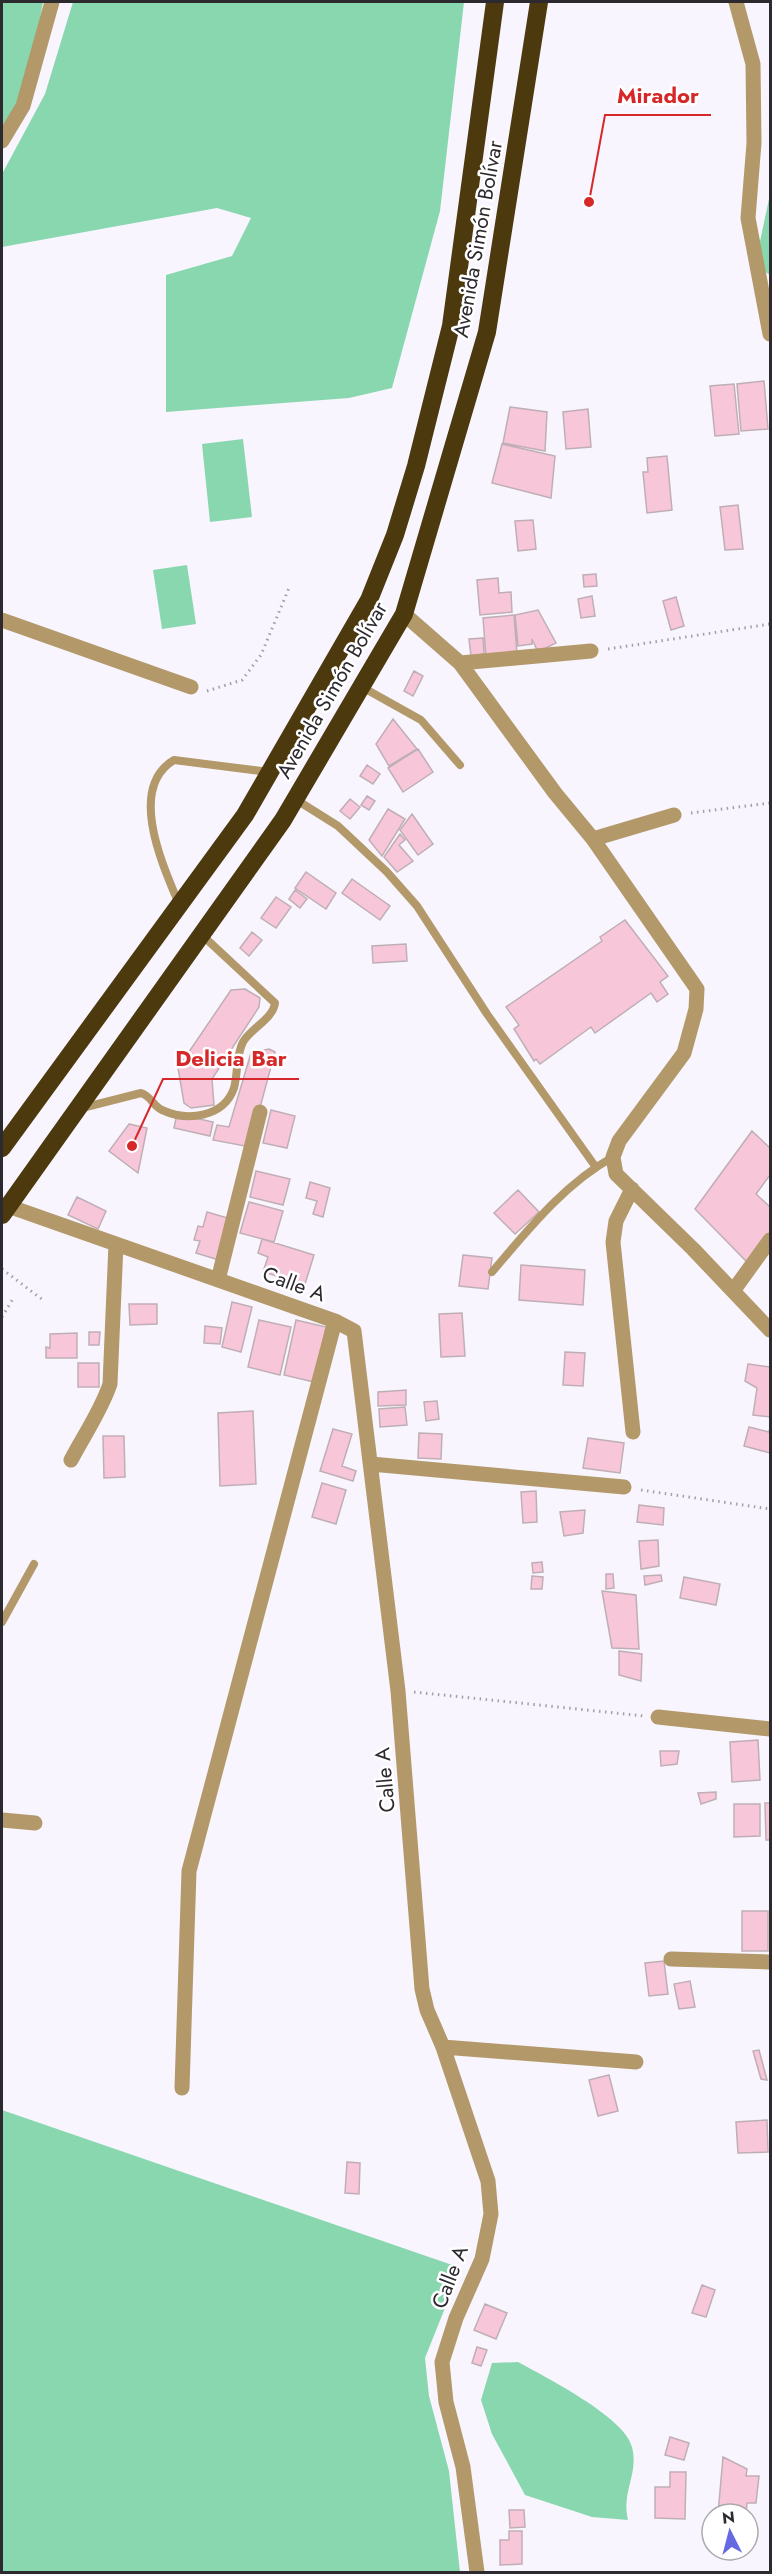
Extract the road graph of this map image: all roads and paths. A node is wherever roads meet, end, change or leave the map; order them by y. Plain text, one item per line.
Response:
1 (52, 2) edge
2 (495, 2) edge
3 (539, 2) edge
4 (736, 2) edge
5 (2, 141) edge
6 (771, 334) edge
7 (289, 588) dead end
8 (404, 614) junction
9 (2, 620) edge
10 (771, 624) edge
11 (591, 651) joint
12 (460, 663) junction
13 (191, 687) joint
14 (361, 687) junction
15 (460, 765) dead end
16 (270, 772) junction
17 (295, 800) junction
18 (771, 802) edge
19 (674, 815) joint
20 (593, 839) junction
21 (179, 904) junction
22 (202, 935) junction
23 (76, 1110) junction
24 (260, 1112) dead end
25 (2, 1148) edge
26 (613, 1156) junction
27 (595, 1166) junction
28 (632, 1190) junction
29 (5, 1210) edge
30 (771, 1240) edge
31 (116, 1244) junction
32 (2, 1269) edge
33 (492, 1272) dead end
34 (218, 1280) junction
35 (733, 1291) junction
36 (14, 1297) dead end
37 (43, 1300) dead end
38 (2, 1317) edge
39 (335, 1321) junction
40 (771, 1330) edge
41 (633, 1432) dead end
42 (71, 1460) dead end
43 (371, 1464) junction
44 (624, 1487) joint
45 (771, 1509) edge
46 (34, 1564) dead end
47 (2, 1622) edge
48 (398, 1691) junction
49 (658, 1717) joint
50 (771, 1729) edge
51 (2, 1820) edge
52 (35, 1823) dead end
53 (672, 1959) dead end
54 (771, 1962) edge
55 (444, 2047) junction
56 (636, 2062) dead end
57 (182, 2088) dead end
58 (477, 2572) edge

1 - 5 street
2 - 16 highway, Avenida Simón Bolívar
3 - 8 highway, Avenida Simón Bolívar
4 - 6 street
7 - 13 path
8 - 12 street
8 - 14 highway, Avenida Simón Bolívar
9 - 13 street
10 - 11 path
11 - 12 street
12 - 20 street
14 - 15 lane
14 - 17 highway, Avenida Simón Bolívar
16 - 21 highway, Avenida Simón Bolívar
16 - 21 lane
17 - 22 highway, Avenida Simón Bolívar
17 - 27 lane
18 - 19 path
19 - 20 street
20 - 26 street
21 - 25 highway, Avenida Simón Bolívar
22 - 23 highway, Avenida Simón Bolívar
22 - 23 lane
23 - 29 highway, Avenida Simón Bolívar
24 - 34 street
26 - 27 lane
26 - 28 street
27 - 33 lane
28 - 35 street
28 - 41 street
29 - 31 street, Calle A
30 - 35 street
31 - 34 street, Calle A
31 - 42 street
32 - 37 path
34 - 39 street, Calle A
35 - 40 street
36 - 38 path
39 - 43 street, Calle A
39 - 57 street
43 - 44 street
43 - 48 street, Calle A
44 - 45 path
46 - 47 lane
48 - 49 path
48 - 55 street, Calle A
49 - 50 street
51 - 52 street
53 - 54 street
55 - 56 street
55 - 58 street, Calle A

